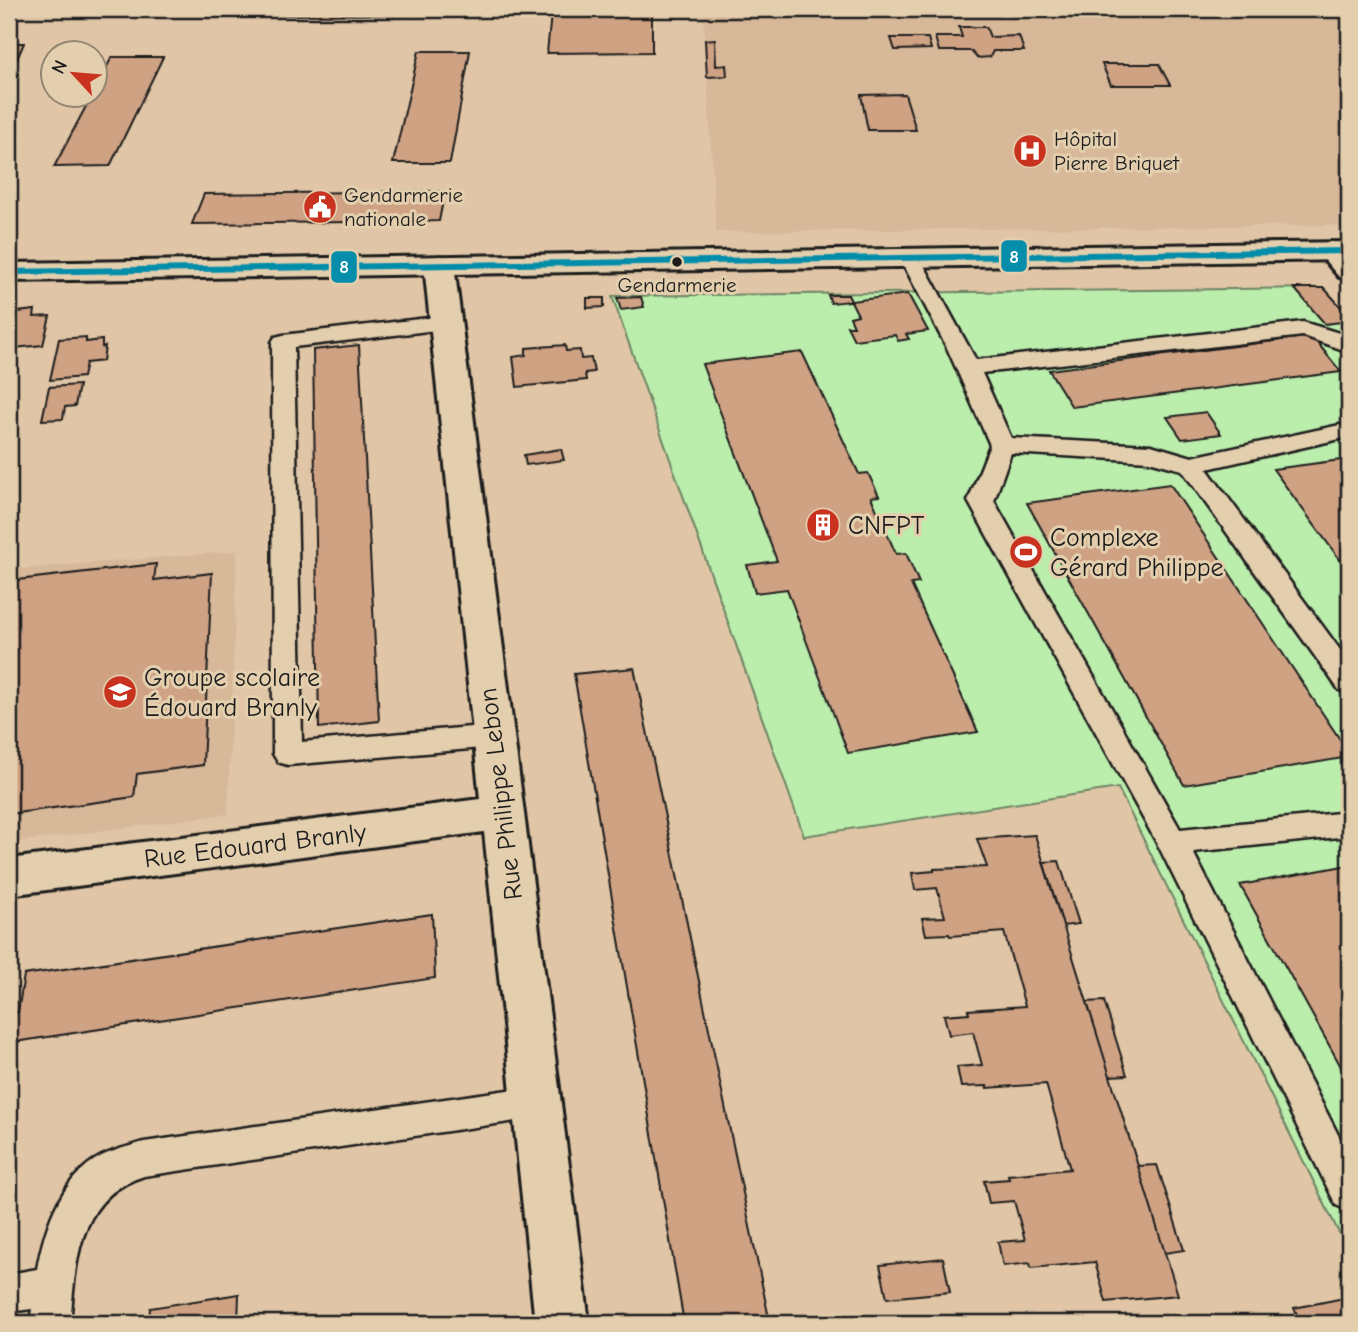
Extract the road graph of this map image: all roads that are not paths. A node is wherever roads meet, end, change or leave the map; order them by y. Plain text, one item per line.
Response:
1 (910, 258) junction
2 (1343, 258) edge
3 (439, 265) junction
4 (9, 272) edge
5 (445, 323) junction
6 (1349, 345) edge
7 (970, 368) junction
8 (1349, 430) edge
9 (1002, 445) junction
10 (1191, 465) junction
11 (1349, 683) edge
12 (493, 736) junction
13 (502, 813) junction
14 (1349, 824) edge
15 (1172, 842) junction
16 (9, 877) edge
17 (536, 1102) junction
18 (1349, 1194) edge
19 (54, 1286) junction
20 (9, 1293) edge
21 (50, 1323) edge
22 (562, 1323) edge

1 - 2 street
1 - 3 street
1 - 7 lane
3 - 4 street
3 - 5 street, Rue Philippe Lebon
5 - 12 street, Rue Philippe Lebon
5 - 12 lane
6 - 7 lane
7 - 9 lane
8 - 10 lane
9 - 10 lane
9 - 15 lane
10 - 11 lane
12 - 13 street, Rue Philippe Lebon
13 - 16 street, Rue Edouard Branly
13 - 17 street, Rue Philippe Lebon
14 - 15 lane
15 - 18 lane
17 - 19 lane
17 - 22 street, Rue Philippe Lebon
19 - 20 lane
19 - 21 lane

